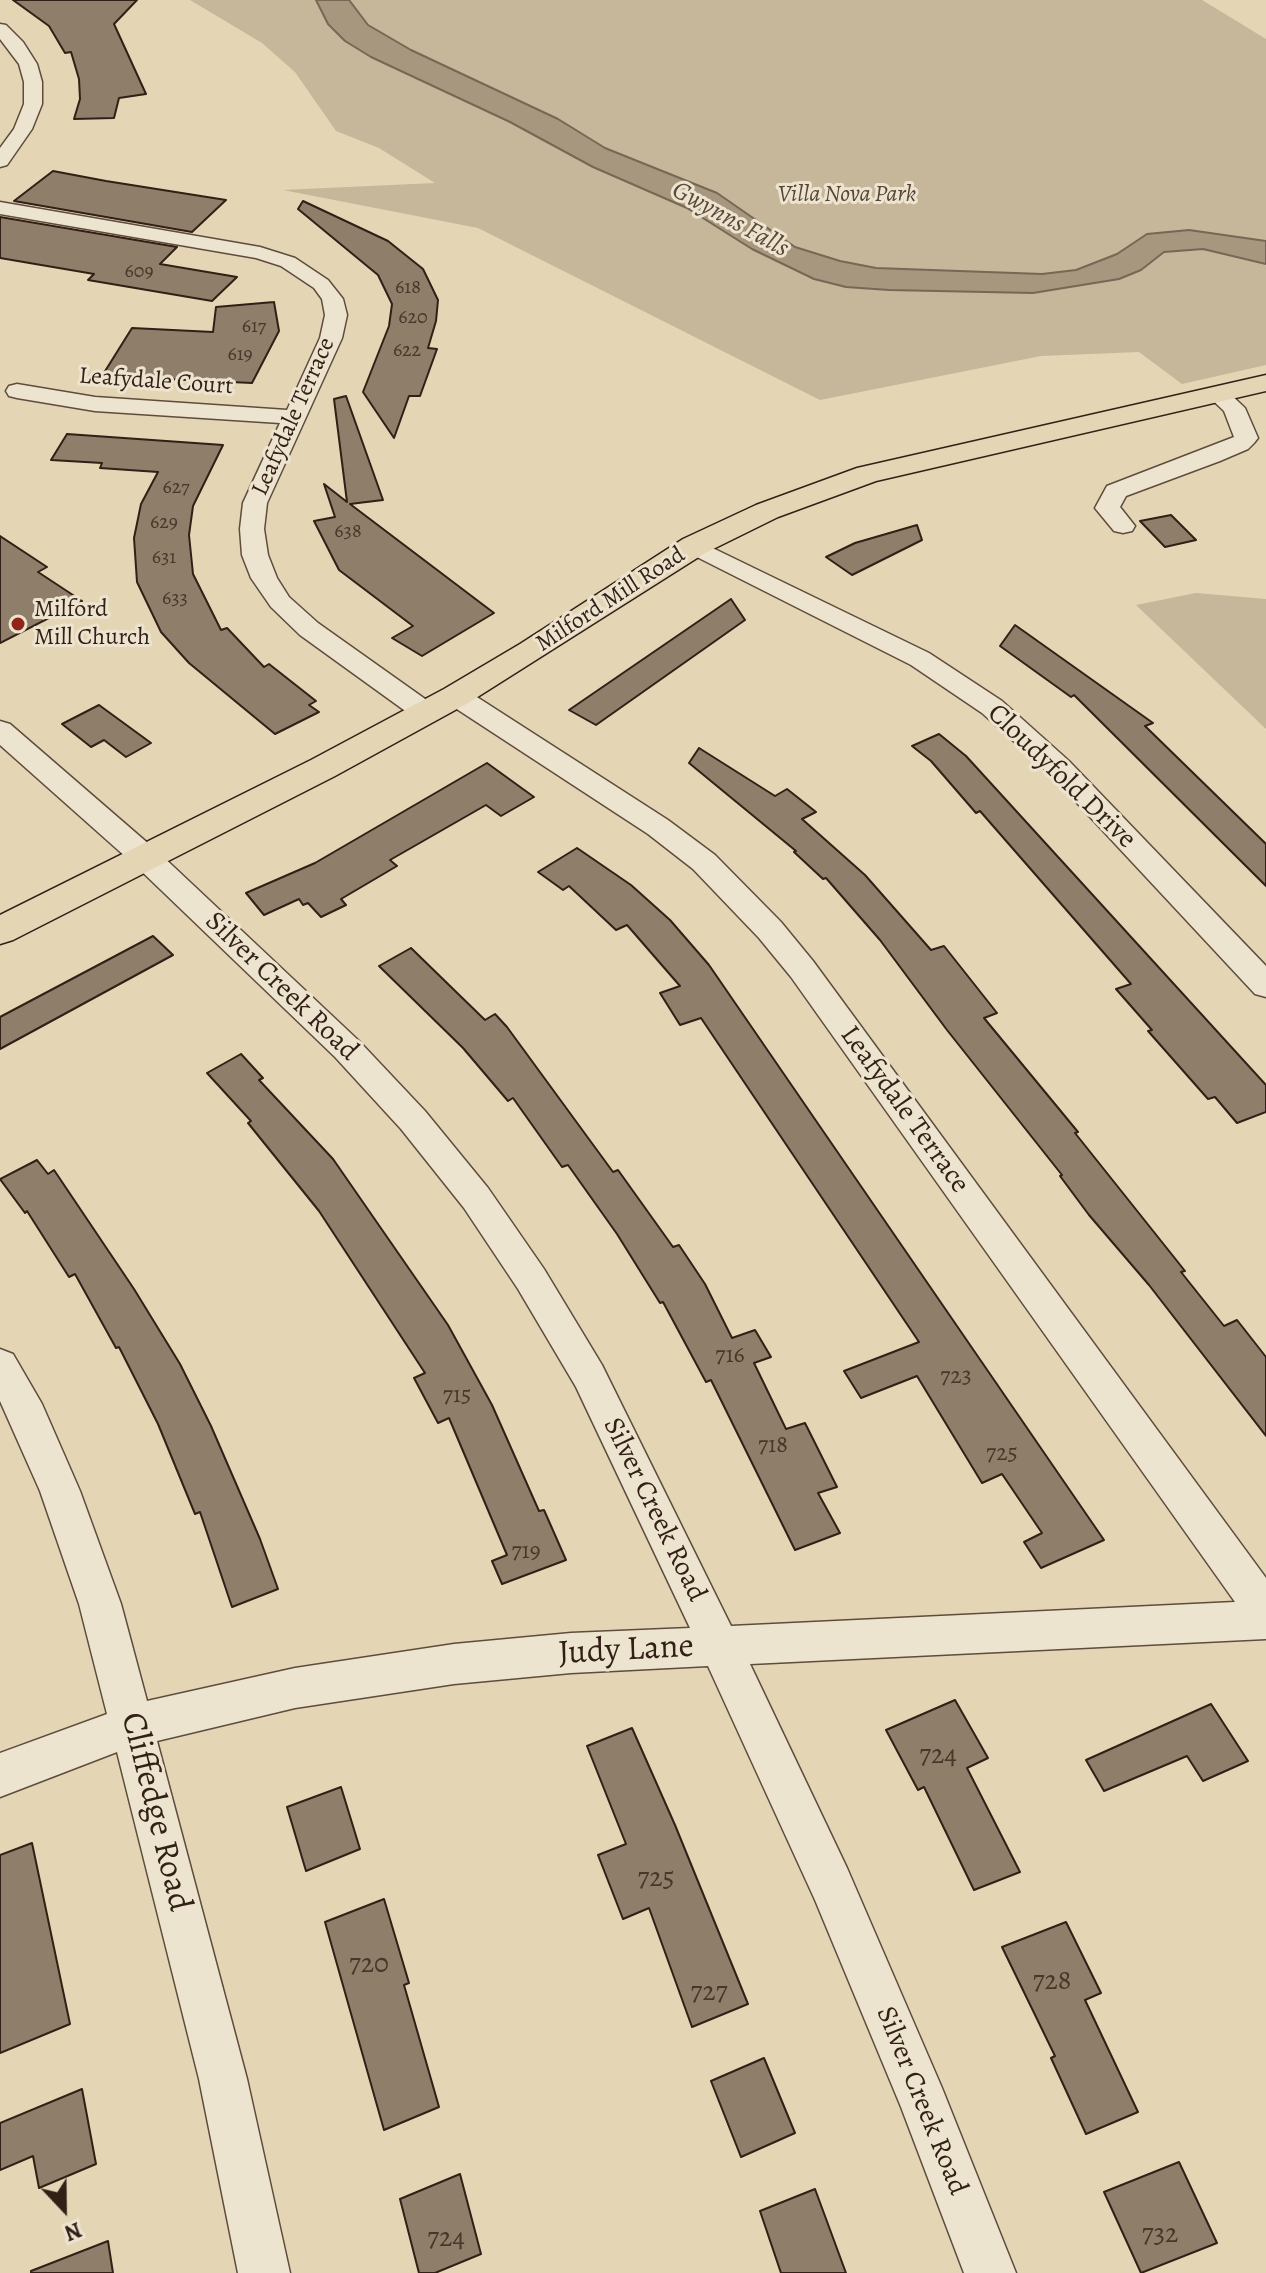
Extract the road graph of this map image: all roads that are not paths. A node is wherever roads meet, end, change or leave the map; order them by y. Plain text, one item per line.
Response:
1 (0, 29) edge
2 (0, 161) edge
3 (0, 208) edge
4 (1266, 383) edge
5 (17, 391) dead end
6 (1217, 394) junction
7 (293, 417) junction
8 (1123, 526) dead end
9 (694, 546) junction
10 (440, 704) junction
11 (0, 730) edge
12 (147, 859) junction
13 (0, 931) edge
14 (1266, 986) edge
15 (0, 1365) edge
16 (1266, 1611) edge
17 (1266, 1620) edge
18 (718, 1646) junction
19 (134, 1725) junction
20 (0, 1775) edge
21 (264, 2273) edge
22 (990, 2273) edge

1 - 2 street
3 - 7 street, Leafydale Terrace
4 - 6 main road, Milford Mill Road
5 - 7 street, Leafydale Court
6 - 8 street
6 - 9 main road, Milford Mill Road
7 - 10 street, Leafydale Terrace
9 - 10 main road, Milford Mill Road
9 - 14 street, Cloudyfold Drive
10 - 12 main road, Milford Mill Road
10 - 16 street, Leafydale Terrace
11 - 12 street, Silver Creek Road
12 - 13 main road, Milford Mill Road
12 - 18 street, Silver Creek Road
15 - 19 street, Cliffedge Road
17 - 18 street, Judy Lane
18 - 19 street, Judy Lane
18 - 22 street, Silver Creek Road
19 - 20 street, Judy Lane
19 - 21 street, Cliffedge Road

